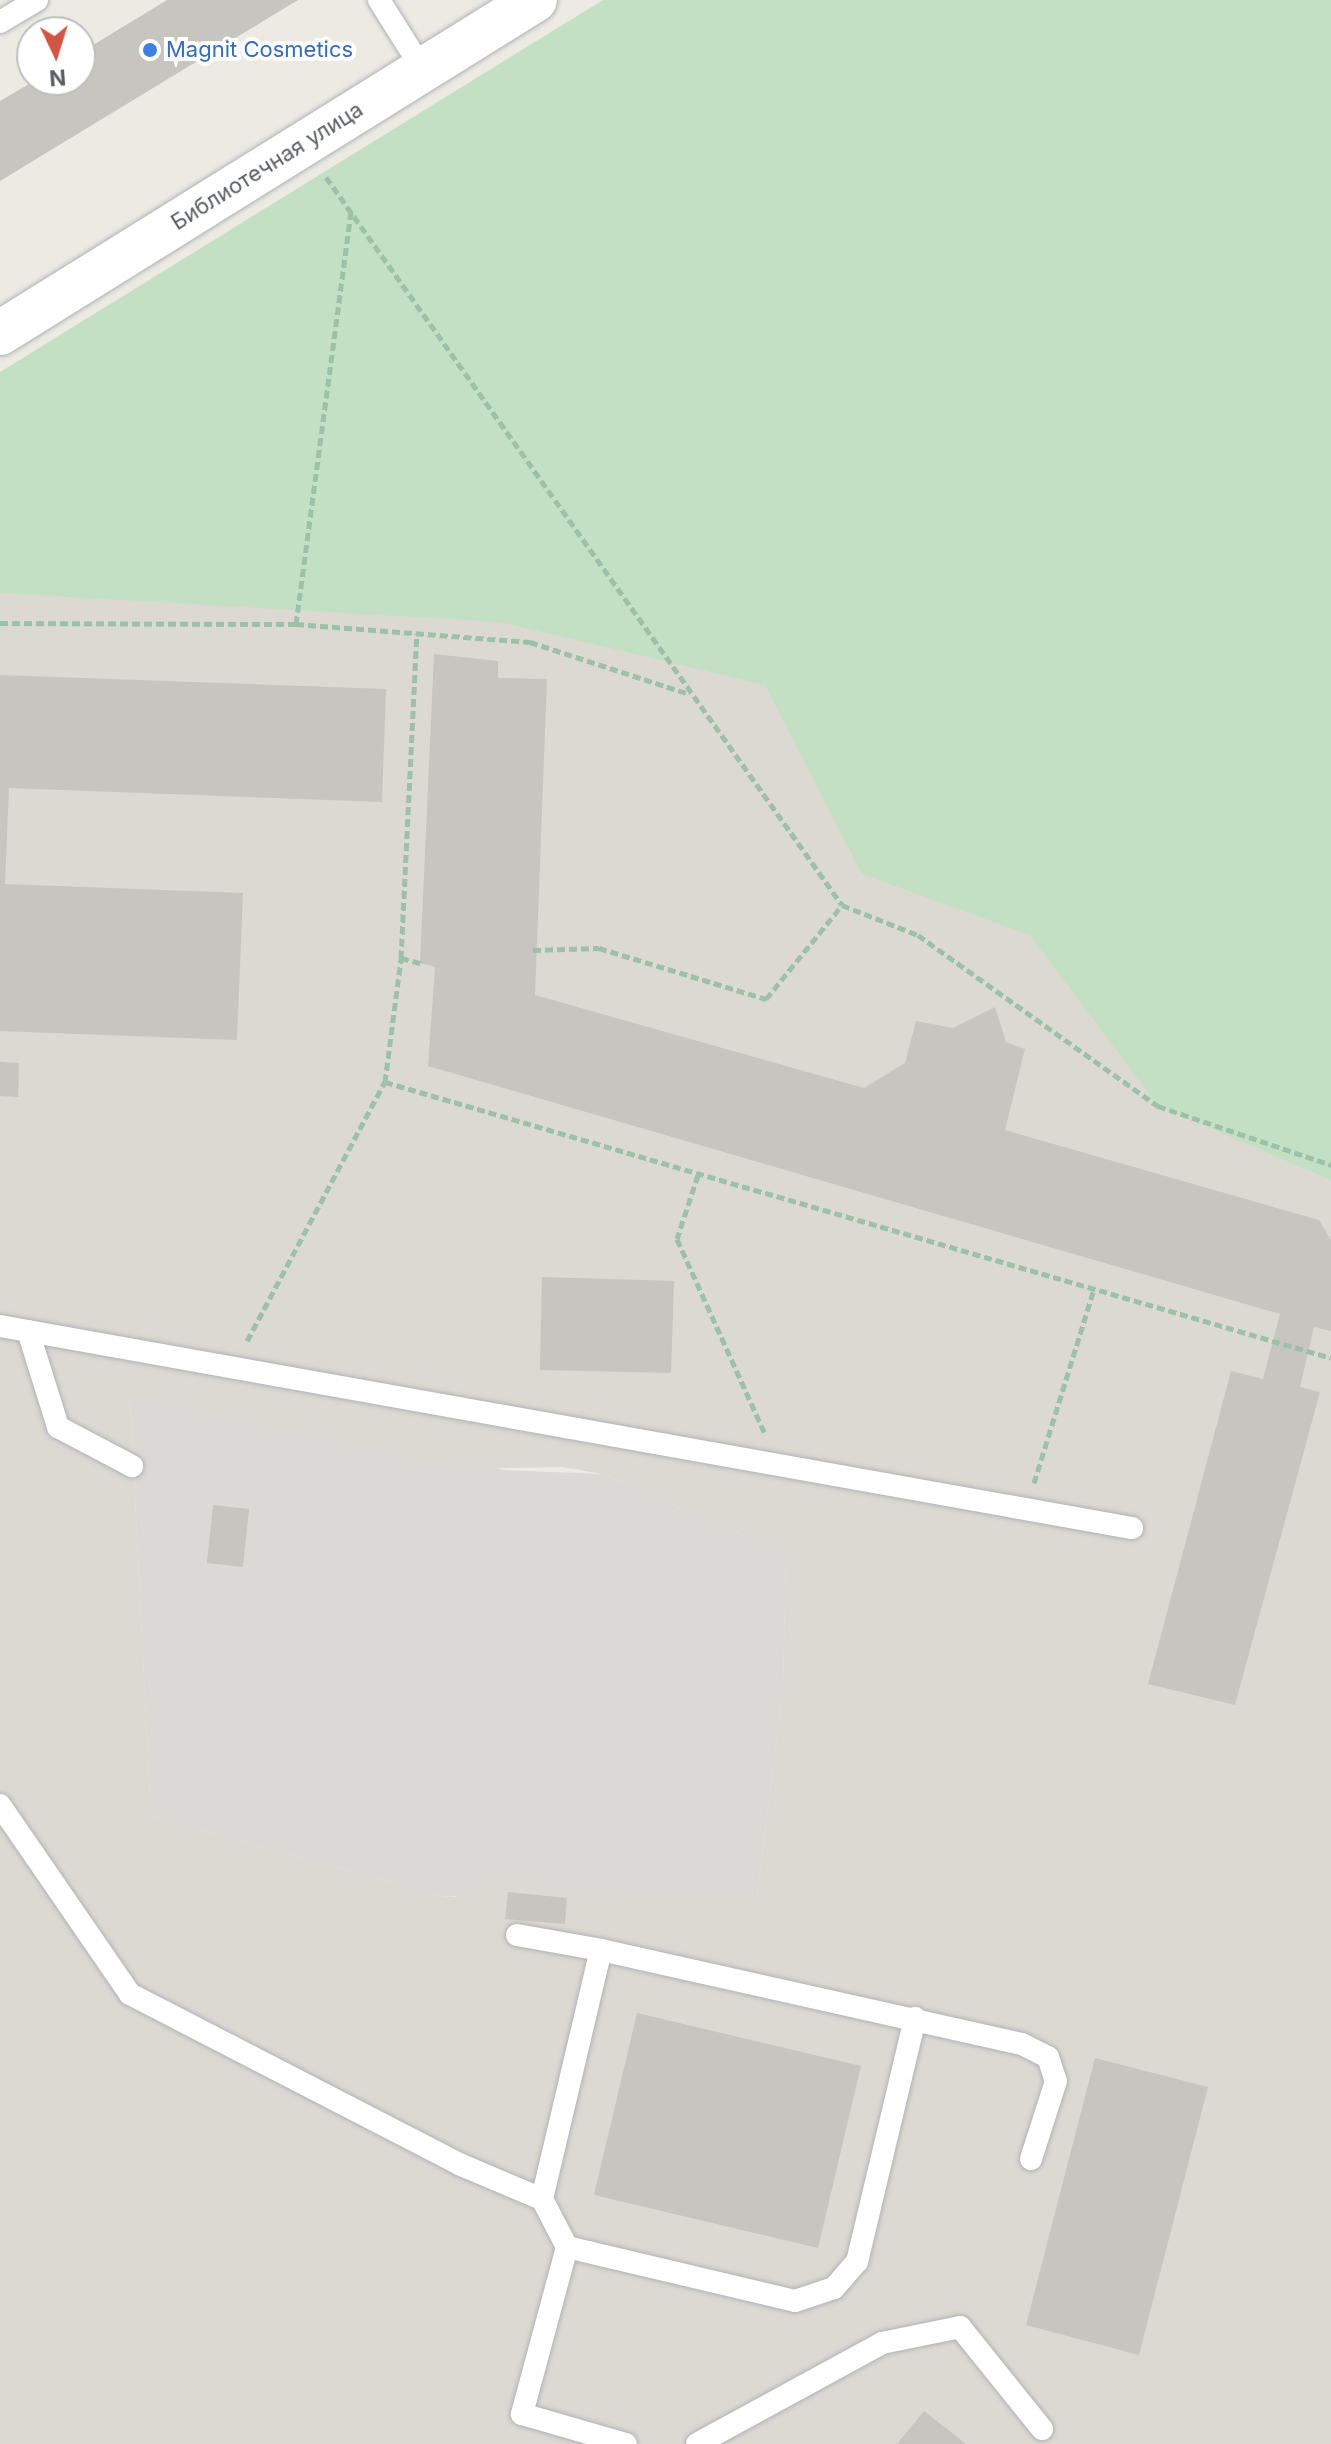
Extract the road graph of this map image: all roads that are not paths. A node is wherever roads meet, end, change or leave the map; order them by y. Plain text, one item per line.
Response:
1 (37, 0) edge
2 (379, 0) edge
3 (535, 0) edge
4 (0, 22) edge
5 (423, 70) junction
6 (0, 333) edge
7 (0, 1326) edge
8 (28, 1331) junction
9 (132, 1466) dead end
10 (1132, 1528) dead end
11 (0, 1805) edge
12 (517, 1935) dead end
13 (601, 1950) junction
14 (915, 2018) junction
15 (1031, 2159) dead end
16 (542, 2199) junction
17 (567, 2247) junction
18 (1042, 2429) dead end
19 (626, 2444) edge
20 (697, 2444) edge

1 - 4 lane
2 - 5 lane
3 - 5 street, Библиотечная улица
5 - 6 street, Библиотечная улица
7 - 8 lane
8 - 9 lane
8 - 10 lane
11 - 16 lane
12 - 13 lane
13 - 14 lane
13 - 16 lane
14 - 15 lane
14 - 17 lane
16 - 17 lane
17 - 19 lane
18 - 20 lane

